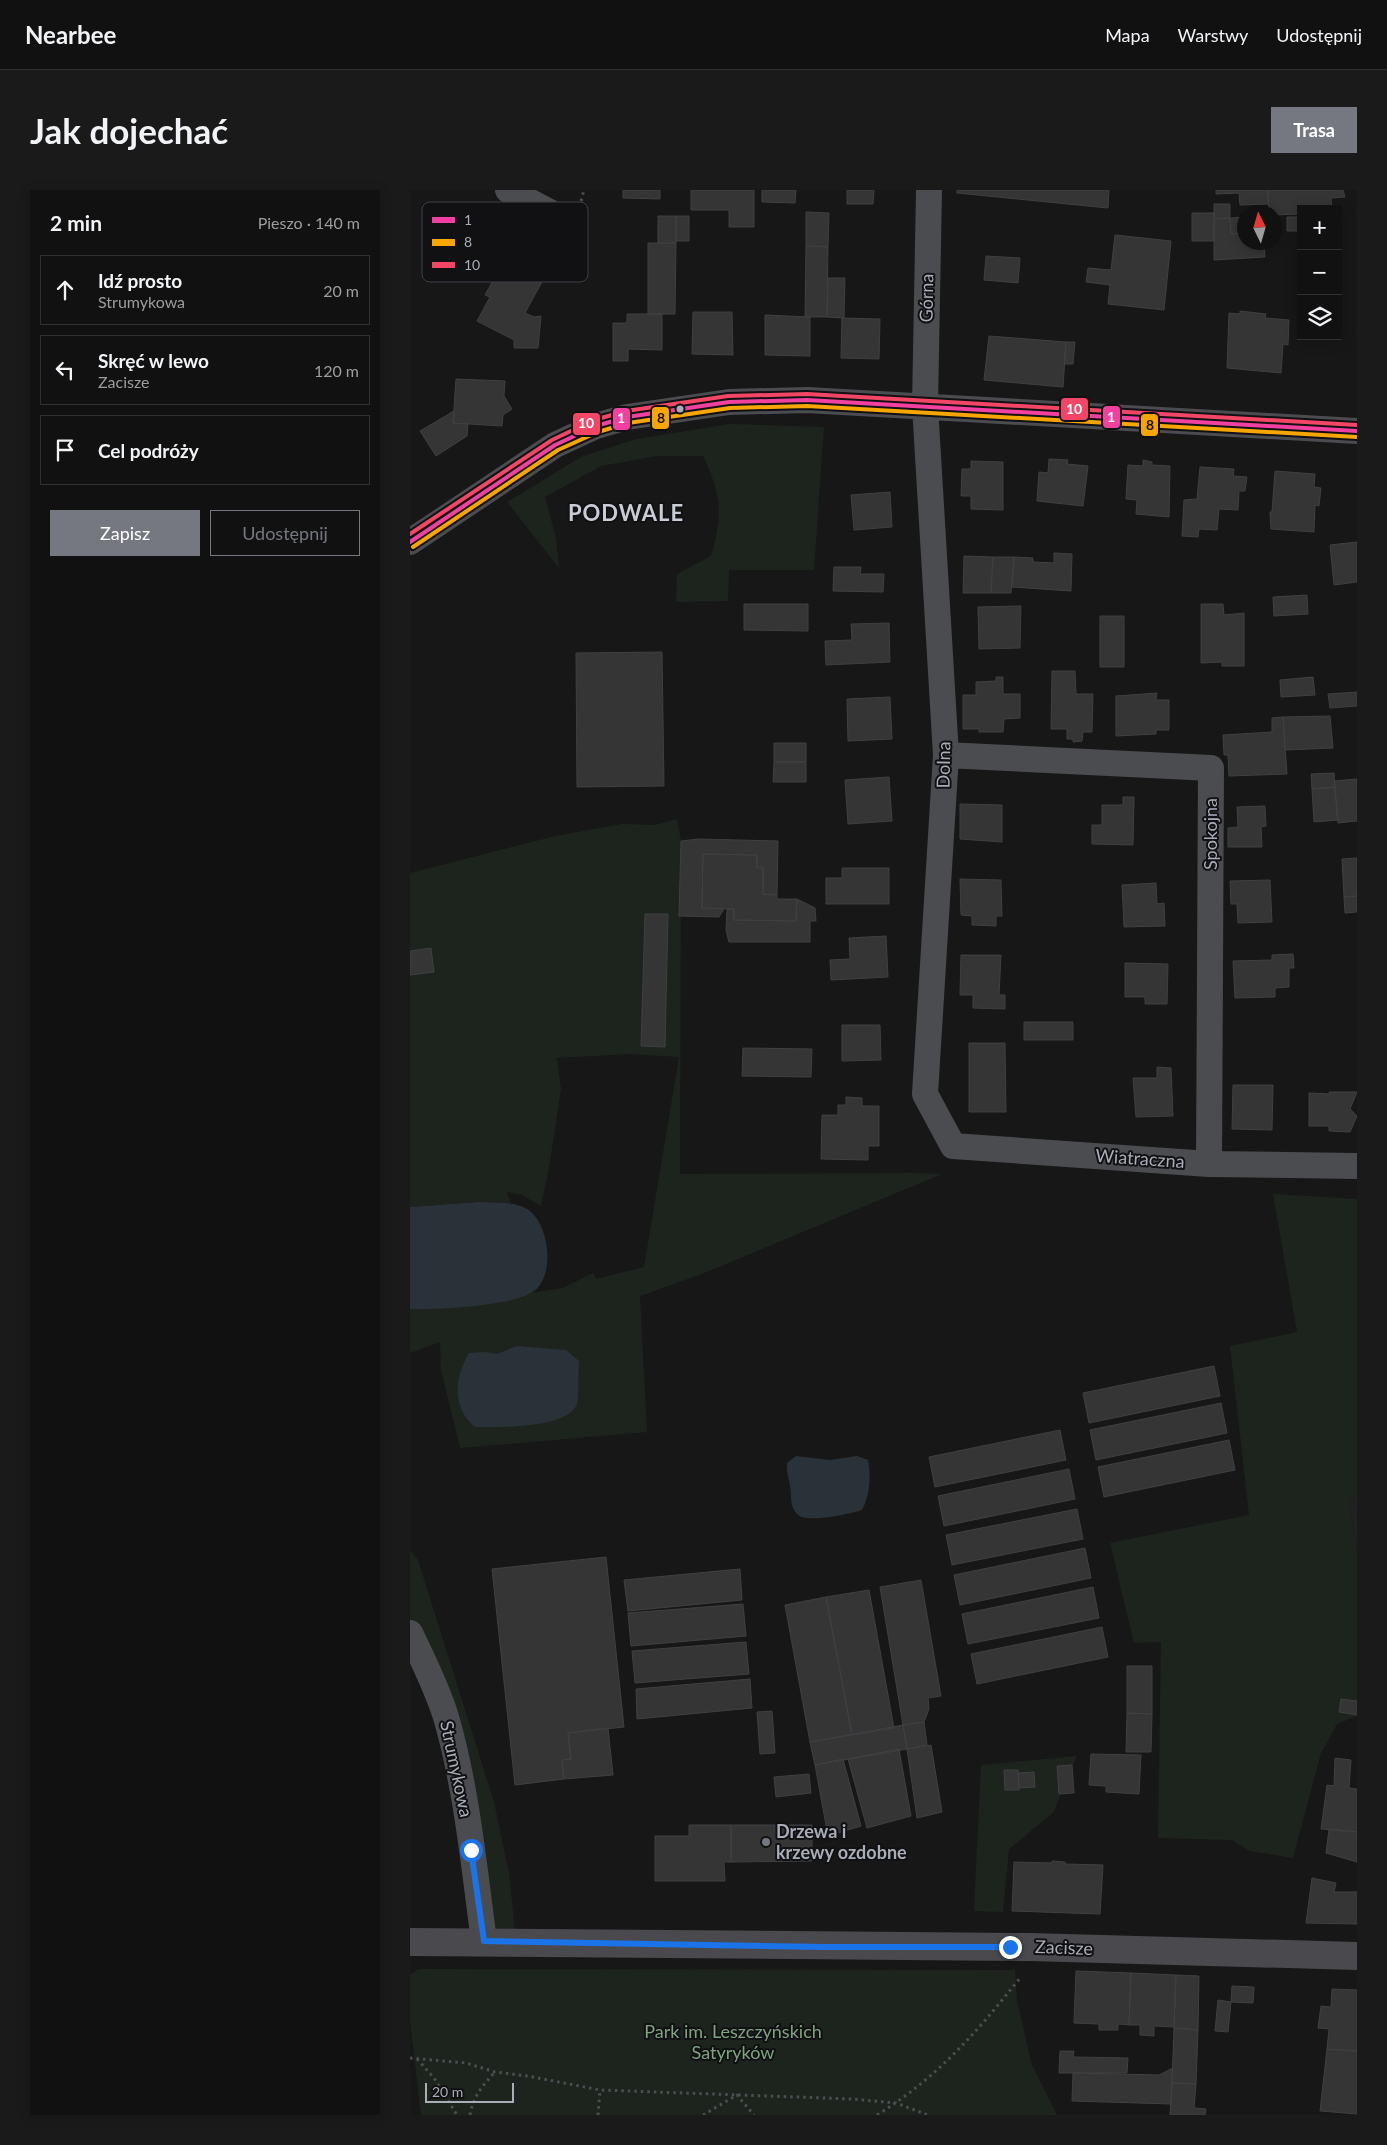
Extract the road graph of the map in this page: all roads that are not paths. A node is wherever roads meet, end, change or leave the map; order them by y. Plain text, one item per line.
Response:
1 (508, 190) edge
2 (929, 190) edge
3 (531, 202) edge
4 (925, 406) junction
5 (1357, 431) edge
6 (410, 542) edge
7 (946, 755) junction
8 (938, 1120) joint
9 (1209, 1164) junction
10 (1357, 1166) edge
11 (410, 1633) edge
12 (484, 1941) junction
13 (410, 1942) edge
14 (1357, 1956) edge

1 - 3 street
2 - 4 street, Górna
4 - 5 street
4 - 6 street
4 - 7 street, Dolna
7 - 8 street, Dolna
7 - 9 street, Spokojna
8 - 9 street, Wiatraczna
9 - 10 street, Wiatraczna
11 - 12 street, Strumykowa
12 - 13 street, Zacisze
12 - 14 street, Zacisze

